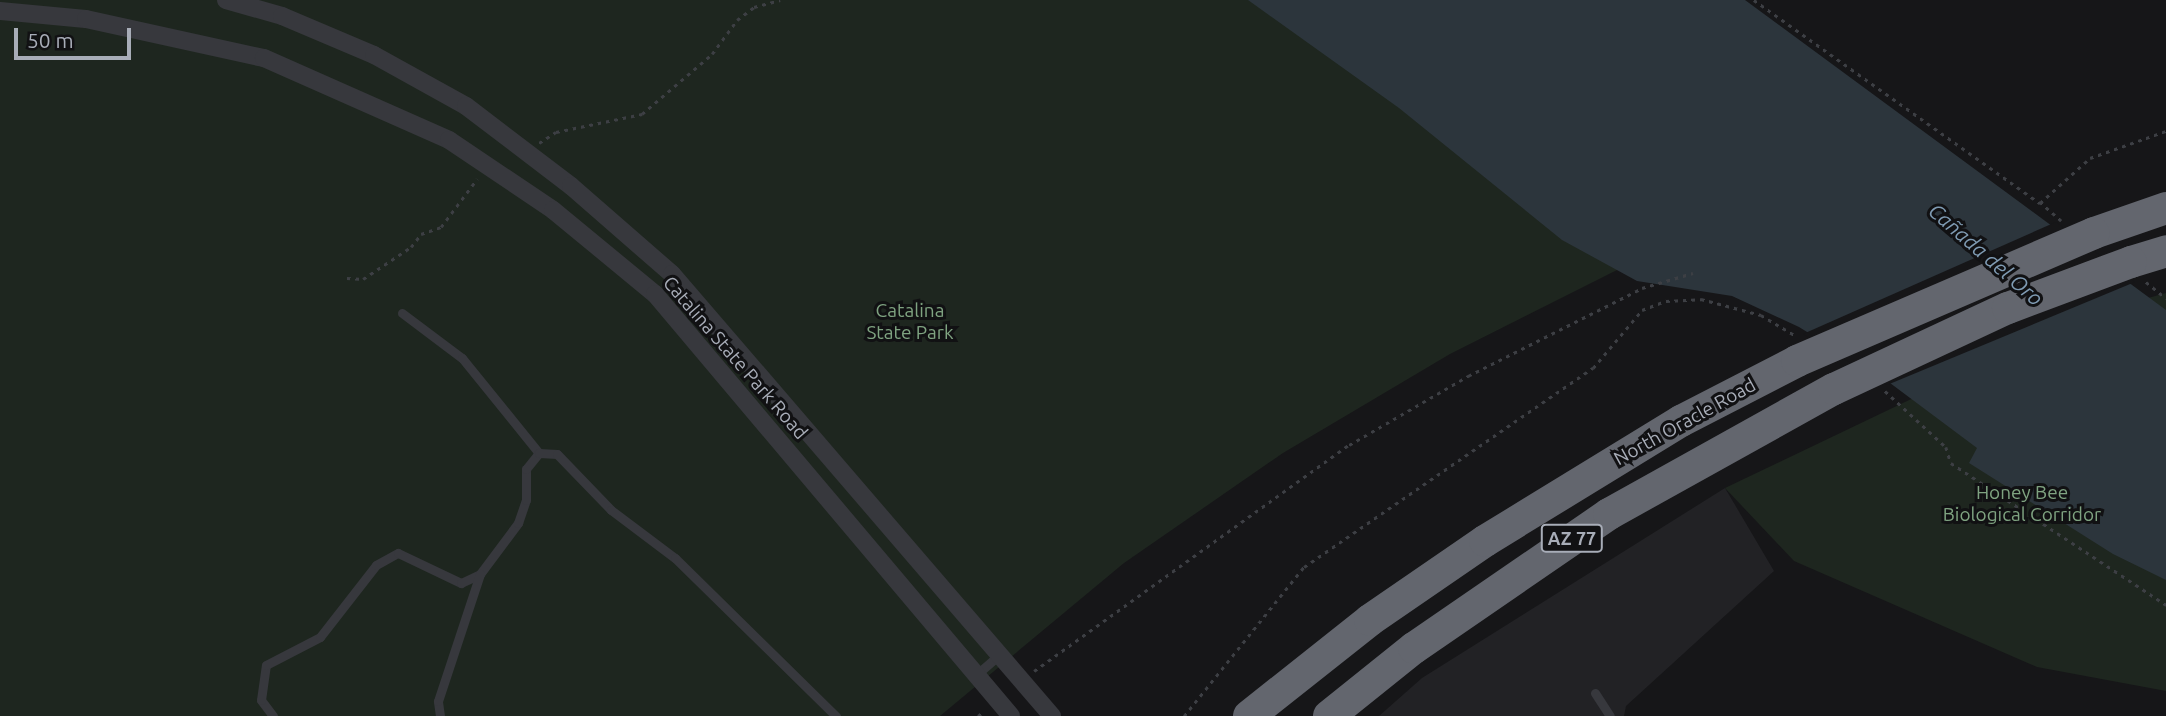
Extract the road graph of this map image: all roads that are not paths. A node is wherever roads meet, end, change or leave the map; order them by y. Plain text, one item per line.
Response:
1 (226, 0) edge
2 (0, 11) edge
3 (2166, 208) edge
4 (2166, 251) edge
5 (402, 313) dead end
6 (539, 453) junction
7 (480, 574) junction
8 (1000, 654) junction
9 (976, 674) junction
10 (1595, 693) dead end
11 (273, 716) edge
12 (440, 716) edge
13 (836, 716) edge
14 (1011, 716) edge
15 (1052, 716) edge
16 (1249, 716) edge
17 (1329, 716) edge
18 (1610, 716) edge

1 - 8 street, Catalina State Park Road
2 - 9 street, Catalina State Park Road
3 - 16 highway, North Oracle Road / AZ 77, bridge
4 - 17 highway, AZ 77, bridge
5 - 6 lane
6 - 7 lane
6 - 13 lane
7 - 11 lane
7 - 12 lane
8 - 9 lane
8 - 15 street, Catalina State Park Road
9 - 14 street, Catalina State Park Road
10 - 18 lane

